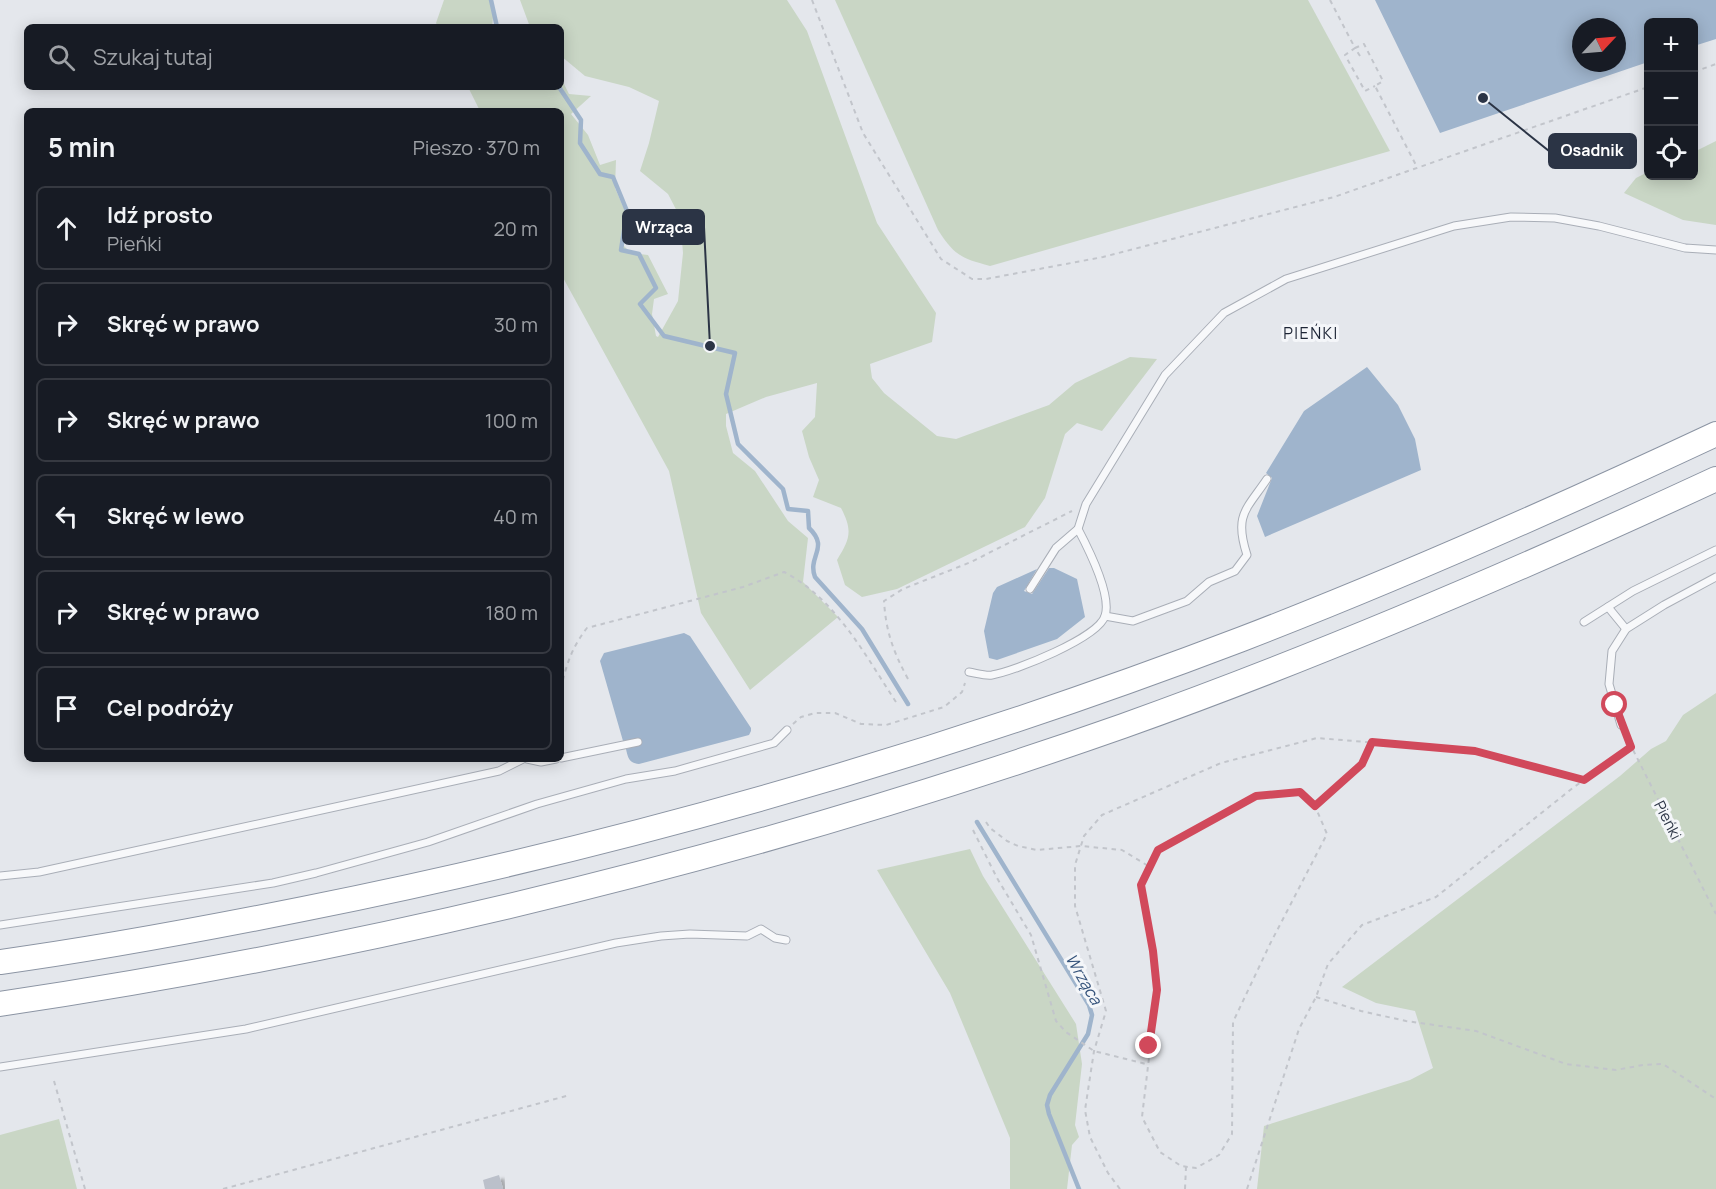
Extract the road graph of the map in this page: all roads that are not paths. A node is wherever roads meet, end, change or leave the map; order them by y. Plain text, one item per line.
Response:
1 (1716, 250) edge
2 (1716, 434) edge
3 (1267, 479) dead end
4 (1716, 479) edge
5 (1078, 529) junction
6 (1716, 550) edge
7 (1716, 577) edge
8 (1030, 588) dead end
9 (1608, 606) junction
10 (1105, 616) junction
11 (1584, 621) dead end
12 (1626, 629) junction
13 (969, 672) road end
14 (1621, 725) road end
15 (787, 730) road end
16 (638, 742) dead end
17 (564, 757) edge
18 (517, 762) edge
19 (0, 876) edge
20 (0, 925) edge
21 (786, 940) dead end
22 (0, 963) edge
23 (0, 1004) edge
24 (0, 1067) edge

1 - 5 lane
2 - 22 highway
3 - 10 lane
4 - 23 highway
5 - 8 lane
5 - 10 lane
6 - 9 lane
7 - 12 lane
9 - 11 lane
9 - 12 lane
10 - 13 lane
12 - 14 lane
15 - 20 lane
16 - 17 lane
18 - 19 lane
21 - 24 lane

